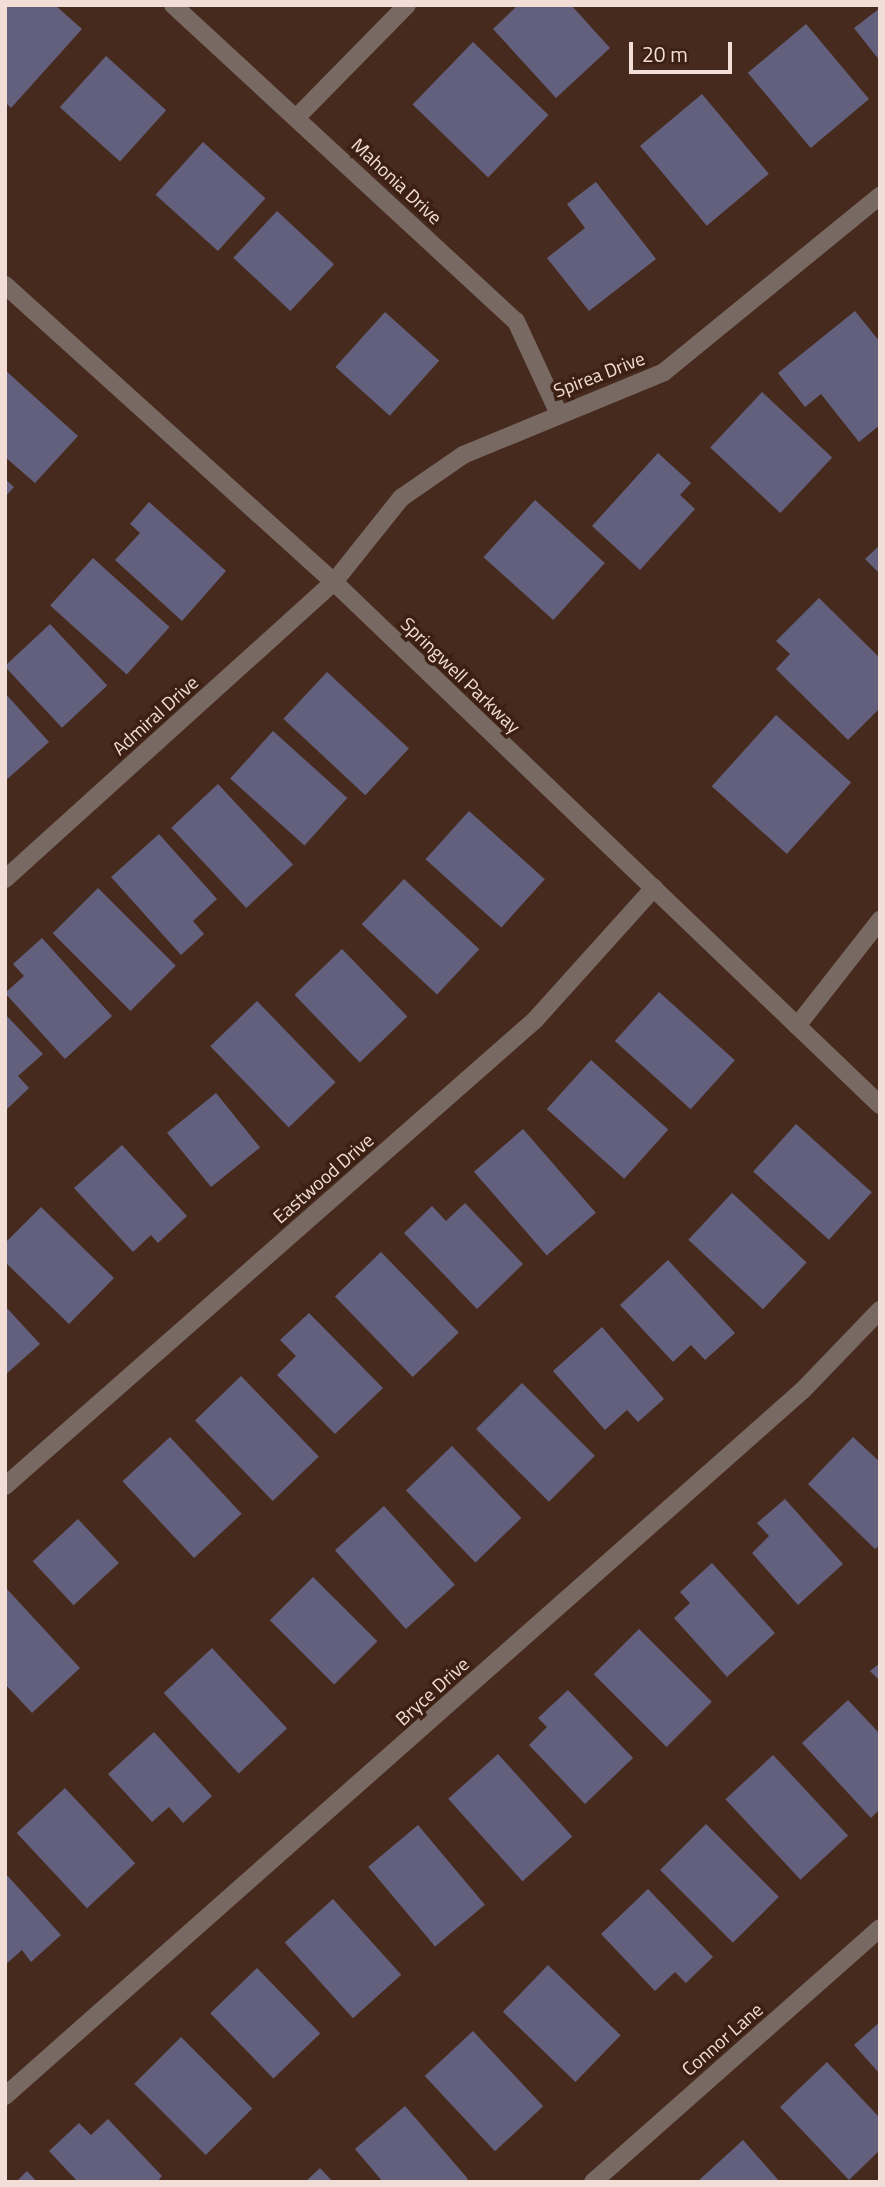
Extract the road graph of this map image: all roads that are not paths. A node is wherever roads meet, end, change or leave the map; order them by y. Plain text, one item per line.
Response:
1 (173, 5) edge
2 (407, 5) edge
3 (298, 117) junction
4 (880, 196) edge
5 (5, 285) edge
6 (558, 412) junction
7 (334, 582) junction
8 (5, 879) edge
9 (654, 888) junction
10 (880, 920) edge
11 (797, 1026) junction
12 (880, 1105) edge
13 (880, 1310) edge
14 (5, 1486) edge
15 (880, 1928) edge
16 (5, 2096) edge
17 (593, 2182) edge

1 - 3 street, Mahonia Drive
2 - 3 street
3 - 6 street, Mahonia Drive
4 - 6 street, Spirea Drive
5 - 7 street, Springwell Parkway
6 - 7 street, Spirea Drive
7 - 8 street, Admiral Drive
7 - 9 street, Springwell Parkway
9 - 11 street, Springwell Parkway
9 - 14 street, Eastwood Drive
10 - 11 street
11 - 12 street, Springwell Parkway
13 - 16 street, Bryce Drive
15 - 17 street, Connor Lane

